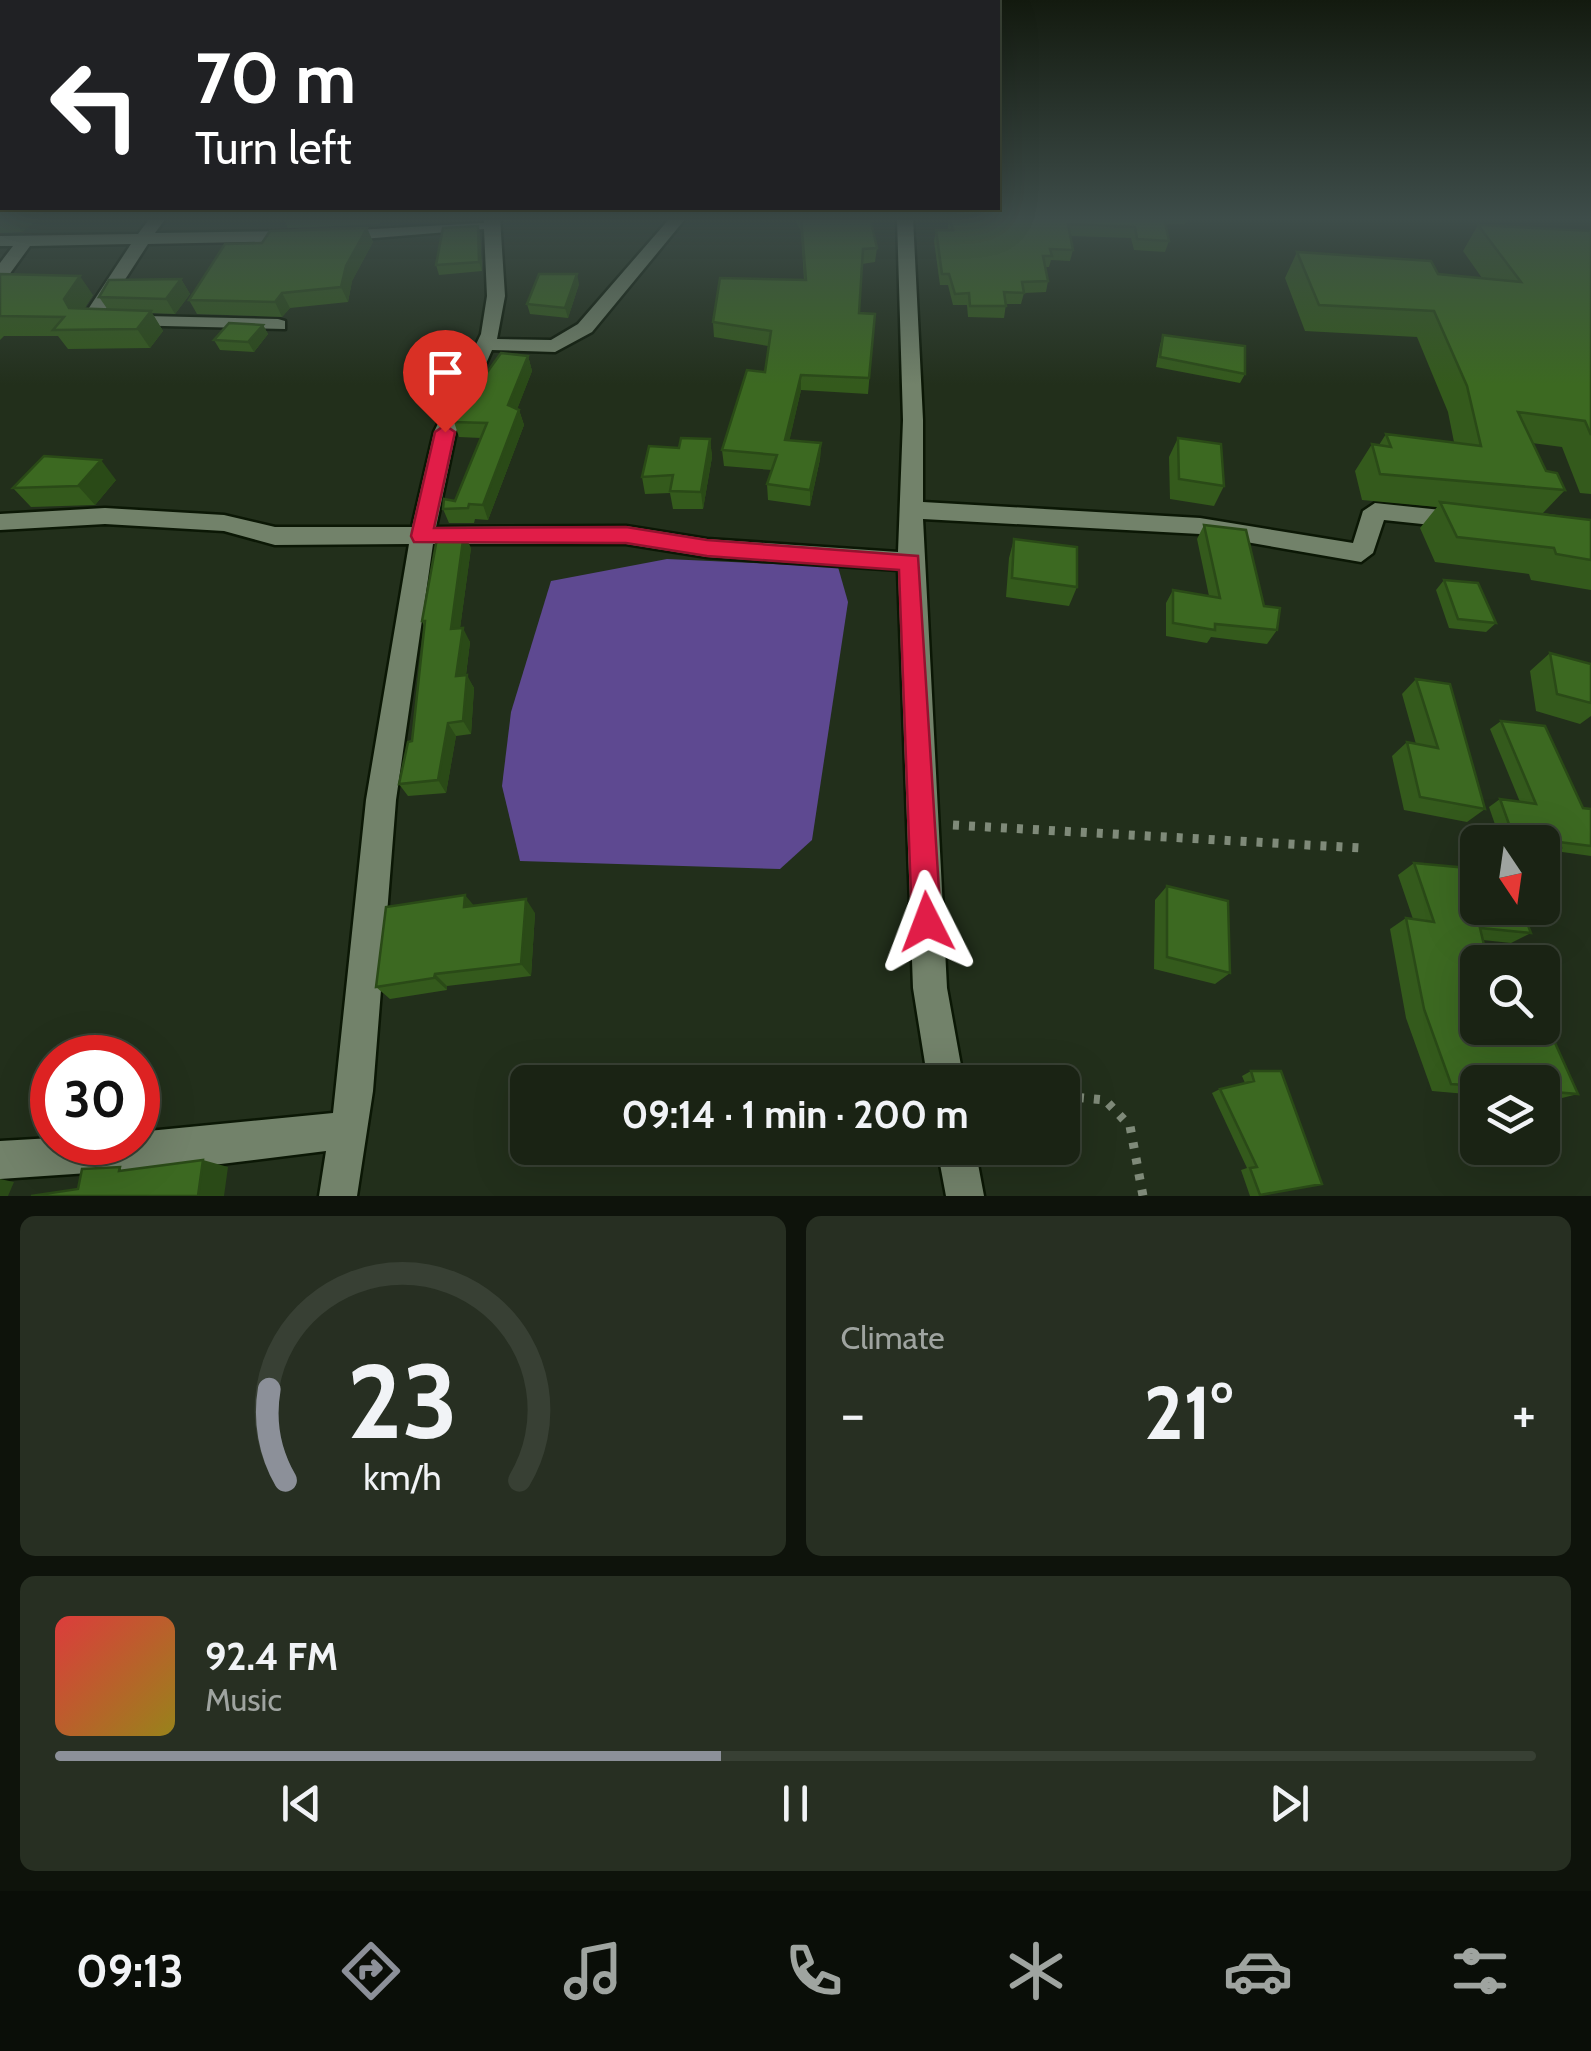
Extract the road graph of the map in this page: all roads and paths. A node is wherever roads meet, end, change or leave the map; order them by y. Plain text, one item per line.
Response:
1 (119, 274) edge
2 (495, 274) edge
3 (631, 274) edge
4 (907, 274) edge
5 (278, 325) dead end
6 (488, 344) junction
7 (912, 510) junction
8 (0, 522) edge
9 (1487, 523) edge
10 (422, 536) junction
11 (910, 562) junction
12 (922, 823) junction
13 (1361, 848) dead end
14 (943, 1065) edge
15 (1080, 1098) edge
16 (349, 1130) junction
17 (0, 1160) edge
18 (959, 1165) edge
19 (338, 1196) edge
20 (964, 1196) edge
21 (1143, 1196) edge

1 - 5 street
2 - 6 street
3 - 6 street
4 - 7 street
6 - 10 street
7 - 9 street
7 - 11 street
8 - 10 street
10 - 11 street
10 - 16 street
11 - 12 street
12 - 13 path
12 - 14 street
15 - 21 path
16 - 17 street
16 - 19 street
18 - 20 street

